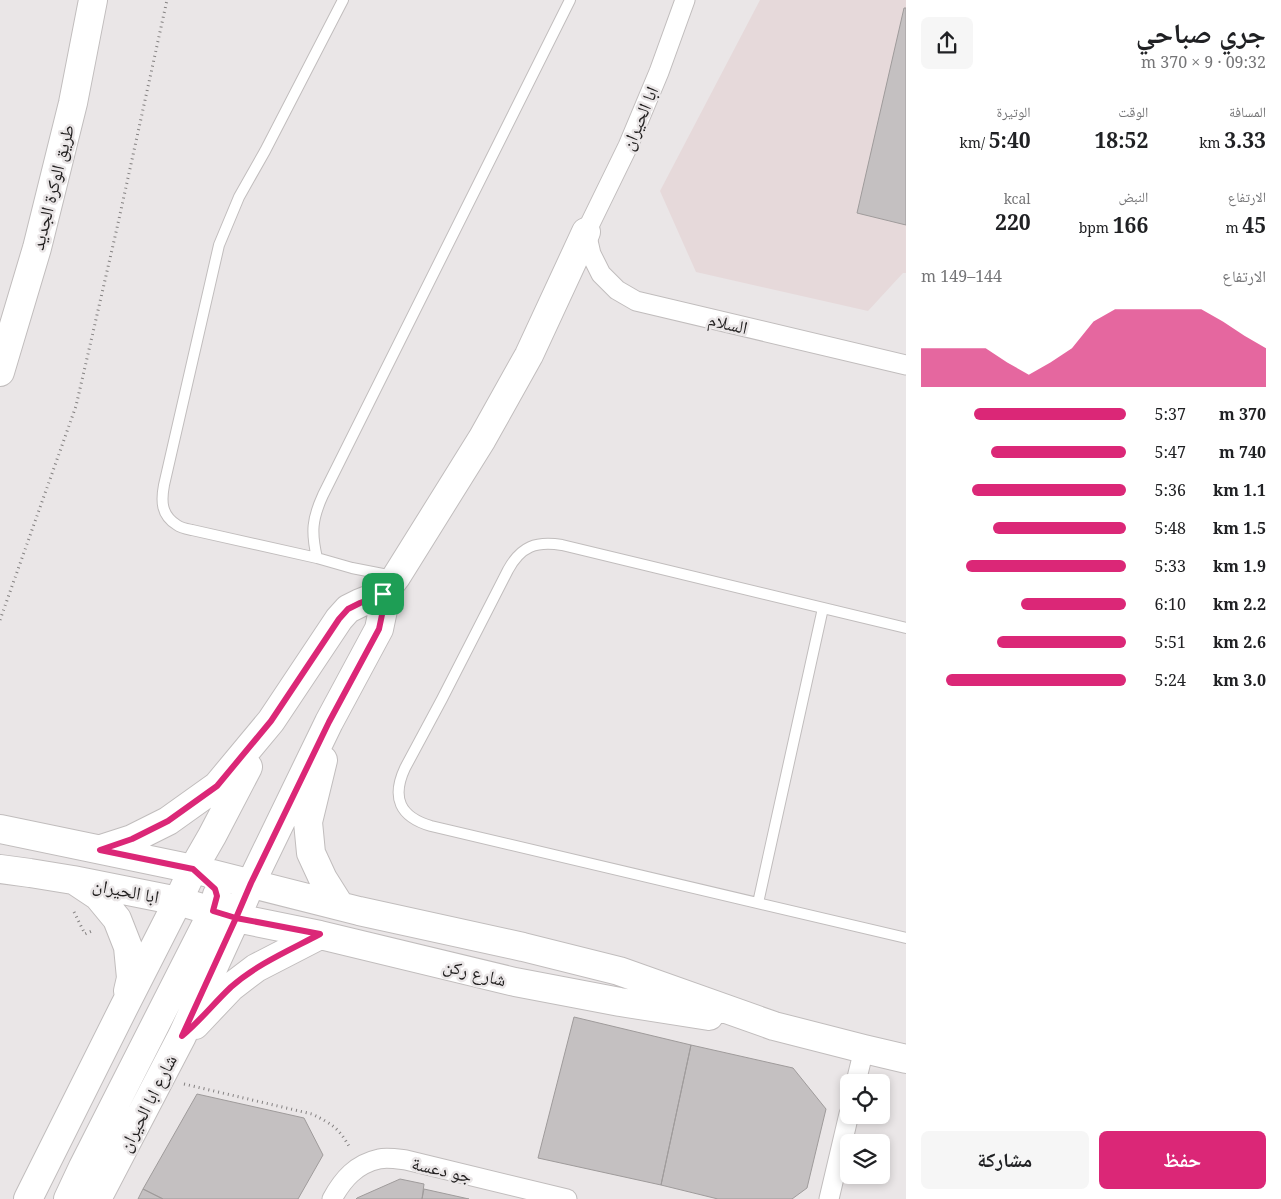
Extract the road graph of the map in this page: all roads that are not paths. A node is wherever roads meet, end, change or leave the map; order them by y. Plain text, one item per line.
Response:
1 (93, 0) edge
2 (343, 0) edge
3 (570, 0) edge
4 (685, 0) edge
5 (586, 232) junction
6 (906, 365) edge
7 (0, 372) edge
8 (316, 558) junction
9 (390, 586) junction
10 (824, 608) junction
11 (906, 628) edge
12 (271, 721) junction
13 (329, 722) junction
14 (0, 809) edge
15 (0, 829) edge
16 (46, 839) junction
17 (100, 850) junction
18 (0, 869) edge
19 (193, 869) junction
20 (30, 873) junction
21 (0, 878) edge
22 (73, 880) junction
23 (251, 883) junction
24 (178, 901) junction
25 (758, 903) junction
26 (340, 906) junction
27 (225, 915) junction
28 (320, 934) junction
29 (906, 938) edge
30 (124, 1007) junction
31 (774, 1026) junction
32 (182, 1036) junction
33 (864, 1049) junction
34 (906, 1058) edge
35 (858, 1074) edge
36 (847, 1124) edge
37 (28, 1199) edge
38 (68, 1199) edge
39 (97, 1199) edge
40 (332, 1199) edge
41 (567, 1199) edge
42 (829, 1199) edge

1 - 7 street, طريق الوكرة الجديد
2 - 8 lane
3 - 8 lane
4 - 5 street, ابا الحيران
5 - 6 street, السلام
5 - 9 street
8 - 9 lane
9 - 12 street
9 - 13 street, شارع ابا الحيران
10 - 11 lane
10 - 25 lane
10 - 25 lane
12 - 17 street
12 - 19 street
13 - 23 street, شارع ابا الحيران
13 - 26 street
14 - 16 street
15 - 16 street
16 - 17 street
17 - 19 street, ابا الحيران
18 - 20 street
19 - 23 street, شارع ركن
19 - 24 street
19 - 27 street
20 - 21 street
20 - 22 street
22 - 24 street, ابا الحيران
22 - 30 street
23 - 26 street, شارع ركن
23 - 27 street, شارع ابا الحيران
24 - 27 street, شارع ركن
24 - 30 street
25 - 29 lane
26 - 31 street, شارع ركن
27 - 28 street, شارع ركن
27 - 32 street, شارع ابا الحيران
27 - 38 street
28 - 31 street, شارع ركن
28 - 32 street
30 - 37 street
31 - 33 street, شارع ركن
32 - 39 street, شارع ابا الحيران
33 - 34 street, شارع ركن
33 - 35 street
36 - 42 street
40 - 41 street, جو دعسة

